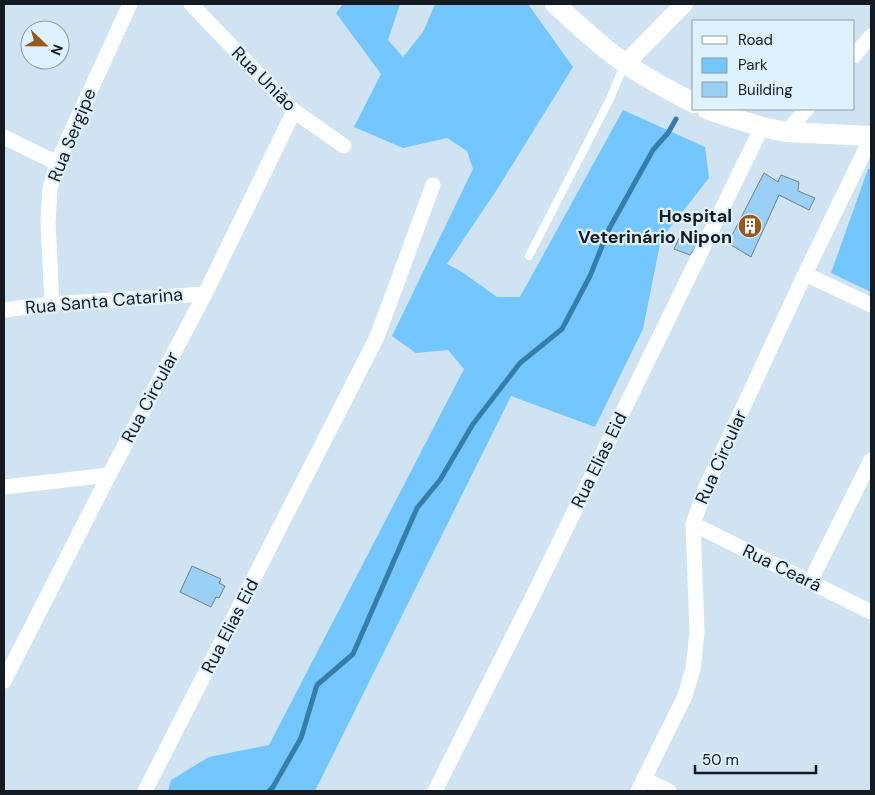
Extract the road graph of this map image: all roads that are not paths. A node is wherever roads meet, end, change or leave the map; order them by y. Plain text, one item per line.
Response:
1 (130, 4) edge
2 (191, 4) edge
3 (555, 4) edge
4 (684, 4) edge
5 (871, 36) edge
6 (855, 55) edge
7 (625, 64) junction
8 (692, 101) edge
9 (294, 110) junction
10 (709, 110) edge
11 (806, 110) edge
12 (762, 127) junction
13 (786, 132) junction
14 (4, 137) edge
15 (871, 137) edge
16 (344, 146) dead end
17 (57, 163) junction
18 (433, 185) dead end
19 (529, 256) dead end
20 (804, 274) junction
21 (204, 294) junction
22 (52, 304) junction
23 (871, 305) edge
24 (4, 310) edge
25 (871, 460) edge
26 (109, 475) junction
27 (4, 487) edge
28 (692, 524) junction
29 (810, 582) junction
30 (871, 612) edge
31 (4, 681) edge
32 (641, 785) edge
33 (145, 791) edge
34 (435, 791) edge
35 (669, 791) edge

1 - 17 street, Rua Sergipe
2 - 9 street, Rua União
3 - 7 main road
4 - 7 street
5 - 6 street
7 - 8 main road
7 - 19 lane
9 - 16 street, Rua União
9 - 21 street, Rua Circular
10 - 12 main road
11 - 13 street
12 - 13 main road
12 - 34 street, Rua Elias Eid
13 - 15 main road
14 - 17 street
15 - 20 street, Rua Circular
17 - 22 street, Rua Sergipe
18 - 33 street, Rua Elias Eid
20 - 23 street
20 - 28 street, Rua Circular
21 - 22 street, Rua Santa Catarina
21 - 26 street, Rua Circular
22 - 24 street, Rua Santa Catarina
25 - 29 street
26 - 27 street
26 - 31 street, Rua Circular
28 - 29 street, Rua Ceará
28 - 32 street, Rua Circular
29 - 30 street, Rua Ceará
32 - 35 street

